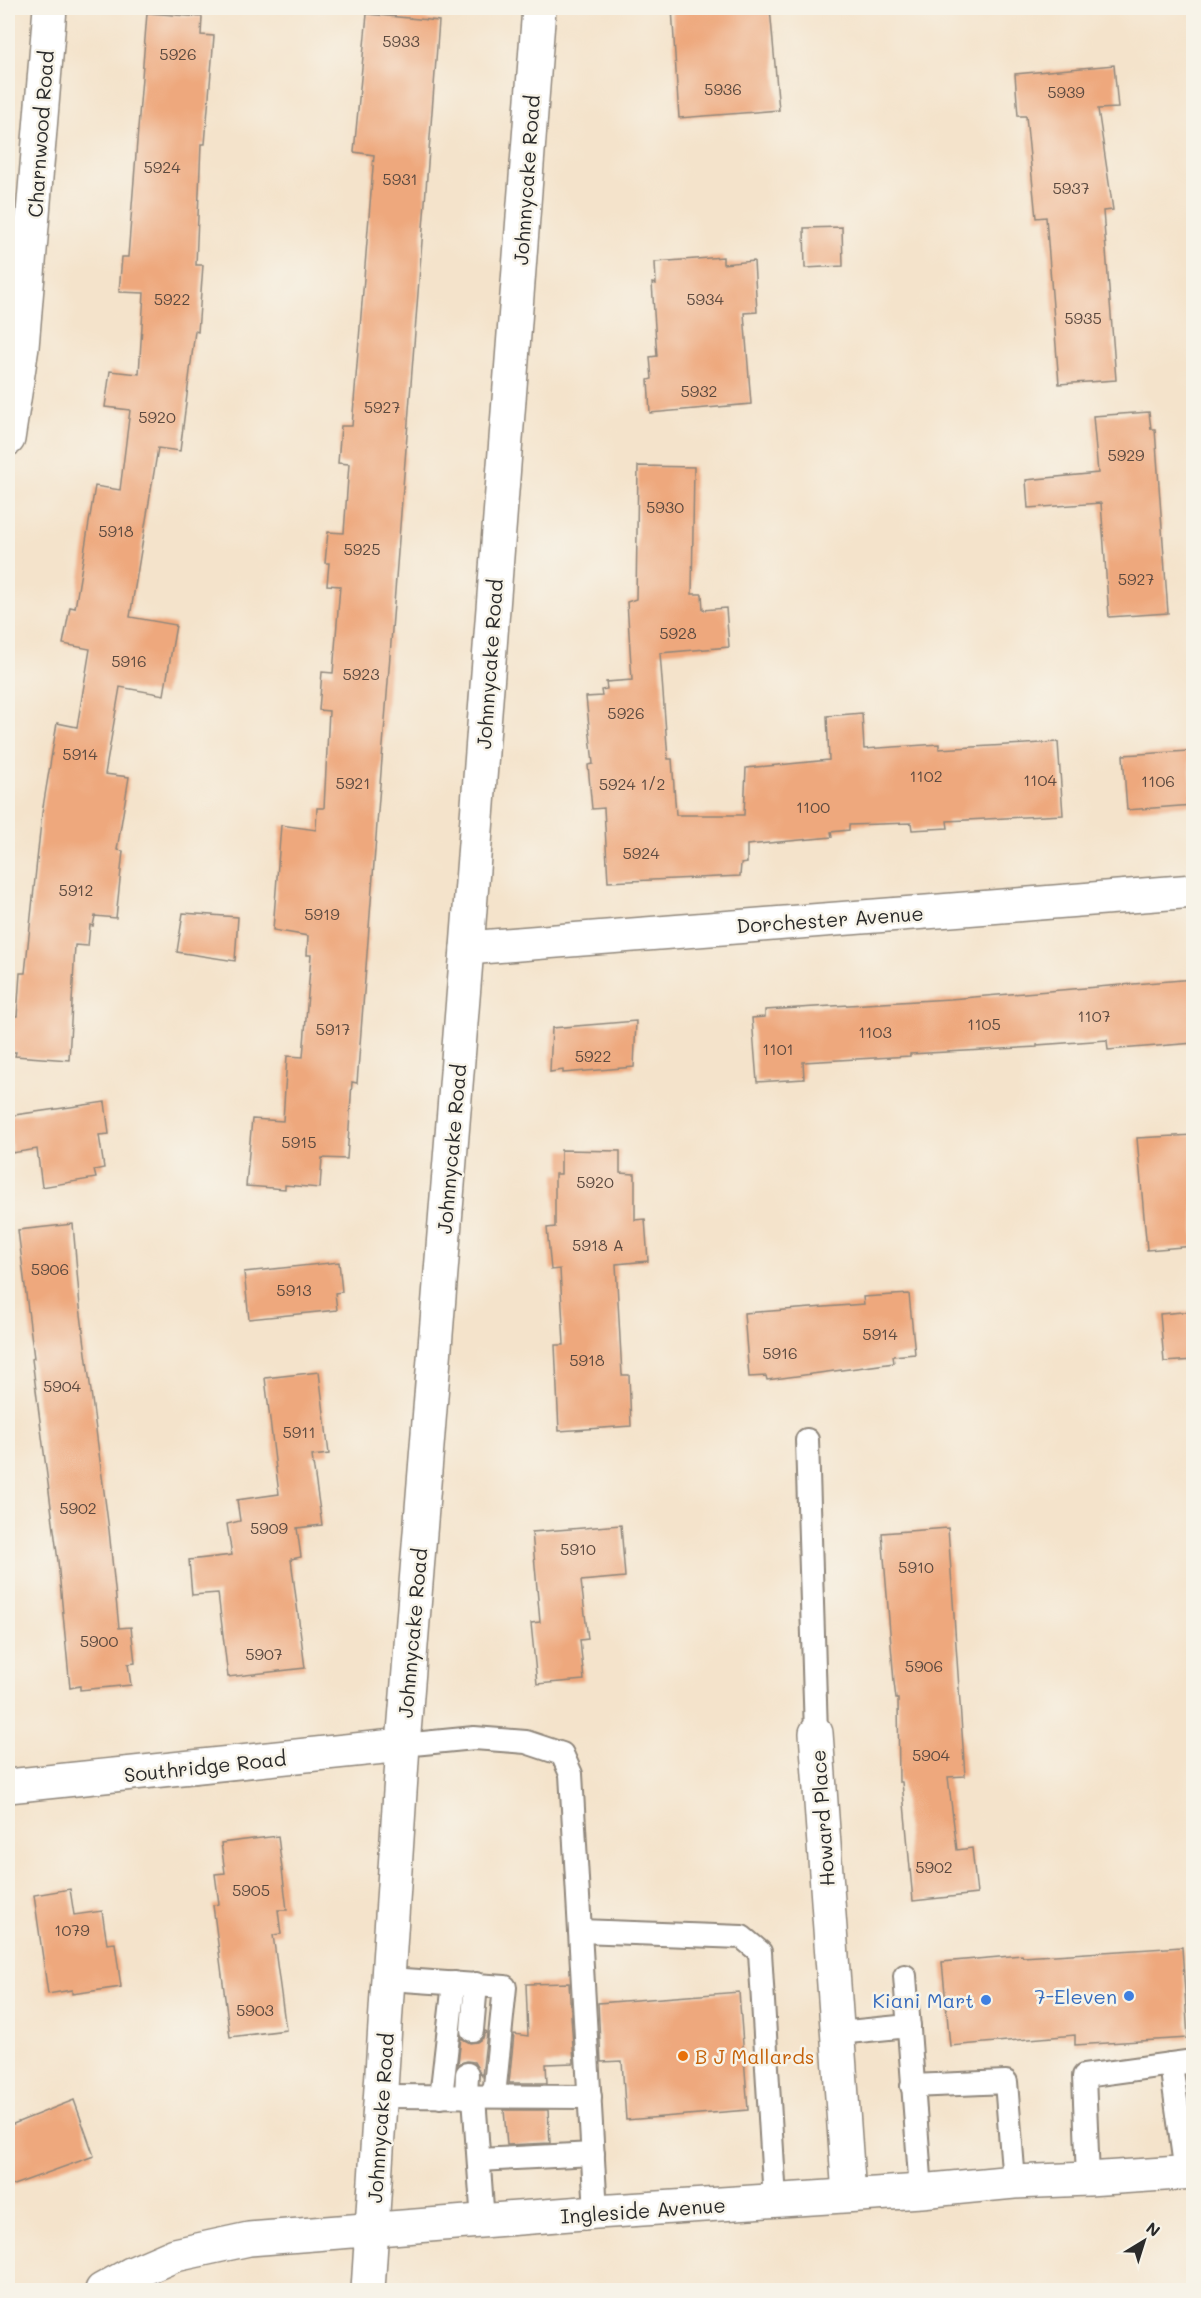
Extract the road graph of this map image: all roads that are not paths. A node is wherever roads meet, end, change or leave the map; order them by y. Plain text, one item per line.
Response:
1 (50, 8) edge
2 (539, 8) edge
3 (8, 439) edge
4 (1194, 891) edge
5 (467, 948) junction
6 (807, 1440) dead end
7 (816, 1732) joint
8 (403, 1745) junction
9 (8, 1786) edge
10 (580, 1931) junction
11 (905, 1976) dead end
12 (388, 1979) junction
13 (465, 1984) junction
14 (909, 2026) junction
15 (472, 2030) dead end
16 (838, 2032) junction
17 (1194, 2061) edge
18 (1171, 2064) junction
19 (467, 2074) dead end
20 (912, 2086) junction
21 (381, 2096) junction
22 (441, 2097) junction
23 (478, 2097) junction
24 (590, 2097) junction
25 (593, 2154) junction
26 (478, 2160) junction
27 (1190, 2173) edge
28 (1088, 2180) junction
29 (1014, 2182) junction
30 (921, 2191) junction
31 (849, 2195) junction
32 (776, 2200) junction
33 (596, 2212) junction
34 (483, 2222) junction
35 (373, 2230) junction
36 (102, 2290) edge
37 (369, 2290) edge

1 - 3 main road, Charnwood Road
2 - 5 main road, Johnnycake Road
4 - 5 main road, Dorchester Avenue
5 - 8 main road, Johnnycake Road
6 - 7 lane, Howard Place
7 - 16 main road, Howard Place
8 - 9 main road, Southridge Road
8 - 10 lane
8 - 12 main road, Johnnycake Road
10 - 24 lane
10 - 32 lane
11 - 14 lane
12 - 13 lane
12 - 21 main road, Johnnycake Road
13 - 15 lane
13 - 22 lane
13 - 23 lane
14 - 16 lane
14 - 20 lane
16 - 31 main road, Howard Place
17 - 18 lane
18 - 27 lane
18 - 28 lane
19 - 23 lane
20 - 29 lane
20 - 30 lane
21 - 22 lane
21 - 35 main road, Johnnycake Road
22 - 23 lane
23 - 24 lane
23 - 26 lane
24 - 25 lane
25 - 26 lane
25 - 33 lane
26 - 34 lane
27 - 28 main road, Ingleside Avenue
28 - 29 main road, Ingleside Avenue
29 - 30 main road, Ingleside Avenue
30 - 31 main road, Ingleside Avenue
31 - 32 main road, Ingleside Avenue
32 - 33 main road, Ingleside Avenue
33 - 34 main road, Ingleside Avenue
34 - 35 main road, Ingleside Avenue
35 - 36 main road, Ingleside Avenue
35 - 37 main road, Johnnycake Road

